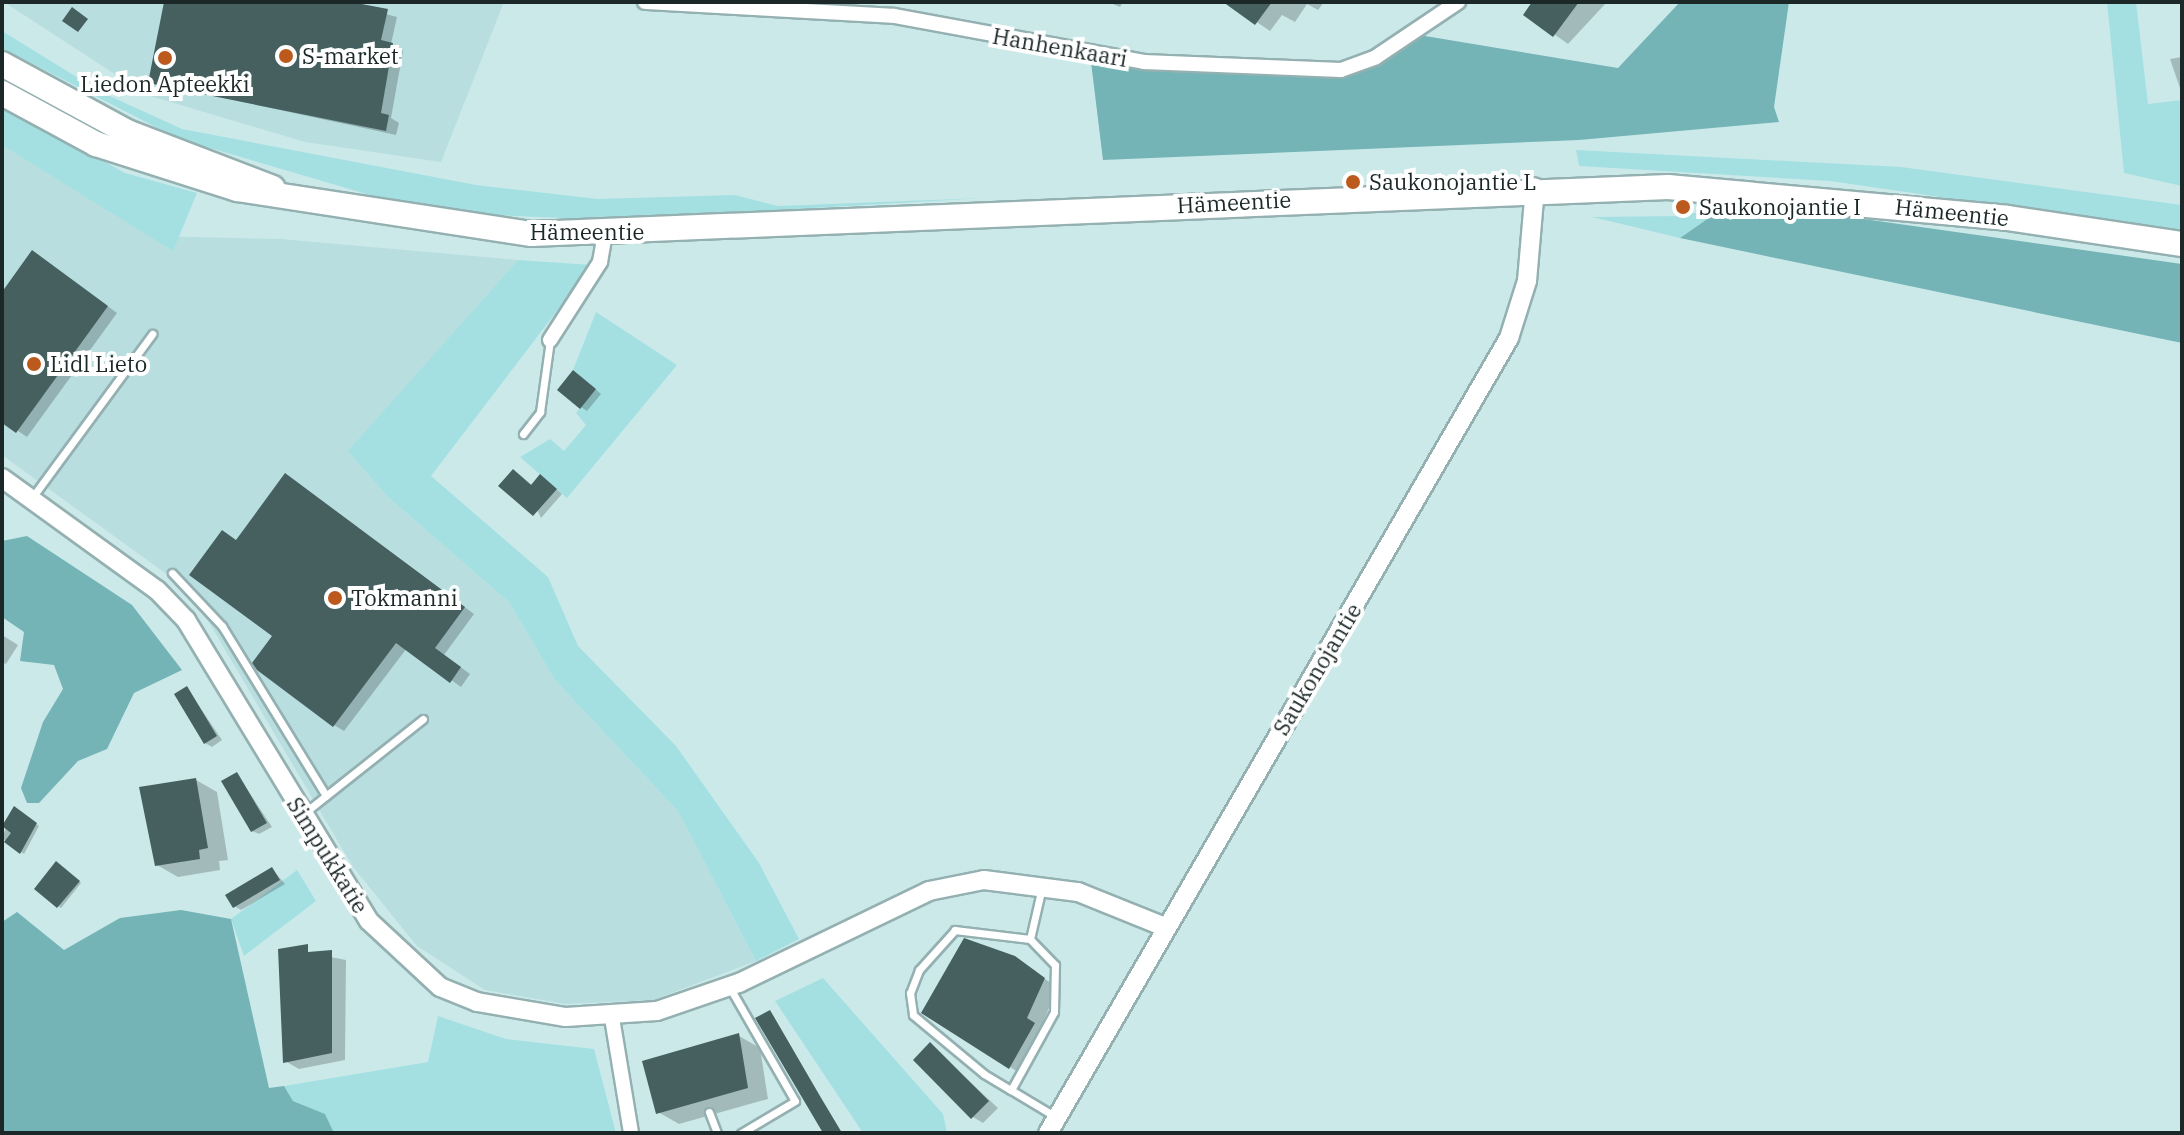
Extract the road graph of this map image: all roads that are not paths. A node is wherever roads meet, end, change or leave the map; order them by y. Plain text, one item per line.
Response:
1 (645, 2) edge
2 (1458, 2) edge
3 (895, 9) edge
4 (2, 64) edge
5 (2, 93) edge
6 (1535, 187) junction
7 (286, 194) junction
8 (605, 234) junction
9 (2182, 244) edge
10 (152, 334) dead end
11 (550, 340) joint
12 (523, 434) dead end
13 (2, 478) edge
14 (30, 500) junction
15 (172, 573) dead end
16 (423, 719) dead end
17 (326, 796) junction
18 (302, 815) junction
19 (1043, 882) junction
20 (1165, 927) junction
21 (1030, 939) junction
22 (729, 986) junction
23 (612, 1018) junction
24 (1011, 1090) junction
25 (709, 1112) dead end
26 (1052, 1125) edge
27 (631, 1133) edge
28 (717, 1133) edge
29 (741, 1133) edge

1 - 3 street, Hanhenkaari
2 - 3 street, Hanhenkaari
4 - 7 highway, Hämeentie
5 - 7 highway, Hämeentie
6 - 8 highway, Hämeentie
6 - 9 highway, Hämeentie
6 - 20 street, Saukonojantie
7 - 8 highway, Hämeentie
8 - 11 street
10 - 14 lane
11 - 12 lane
13 - 14 street, Simpukkatie
14 - 18 street, Simpukkatie
15 - 17 lane
16 - 17 lane
17 - 18 lane
18 - 23 street, Simpukkatie
19 - 20 street, Simpukkatie
19 - 21 lane
19 - 22 street, Simpukkatie
20 - 26 street, Saukonojantie
21 - 24 lane
21 - 24 lane
22 - 23 street, Simpukkatie
22 - 29 lane
23 - 27 street
24 - 26 lane
25 - 28 lane

